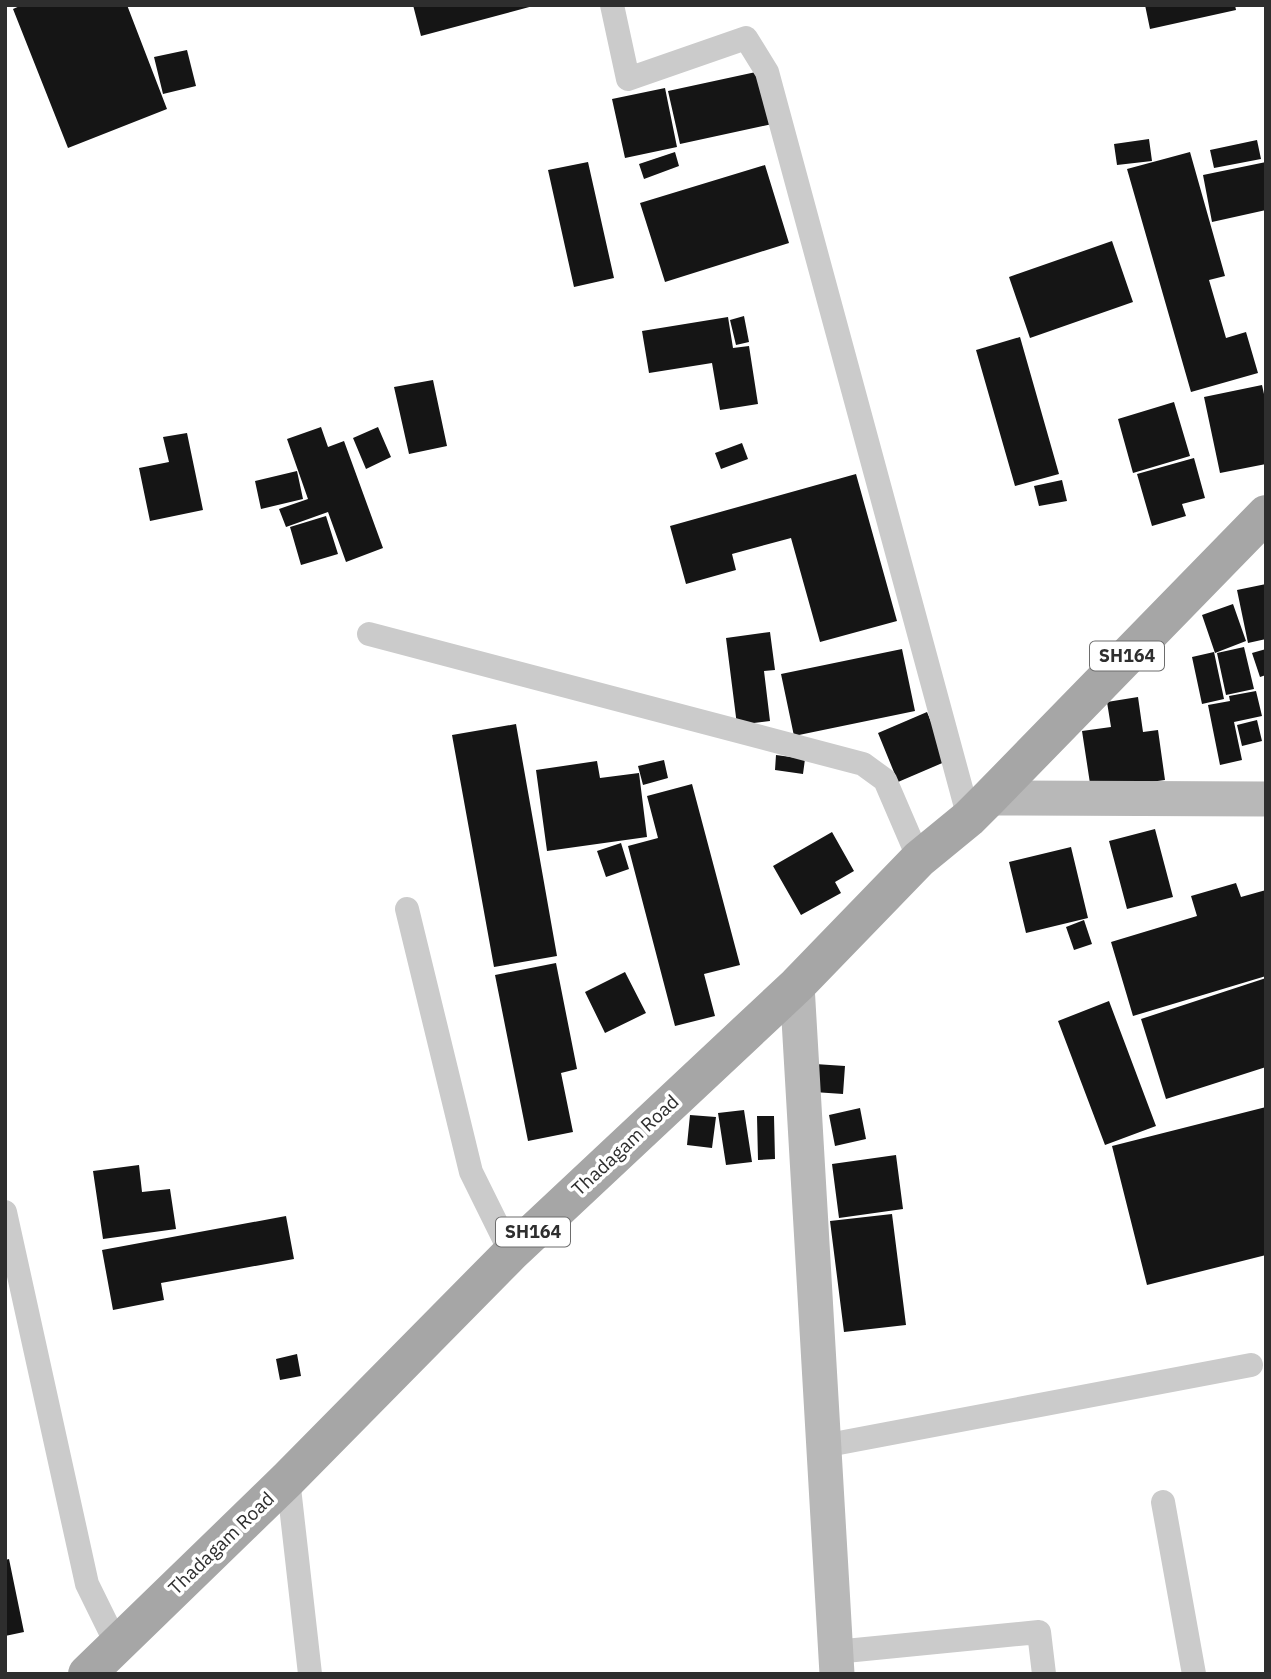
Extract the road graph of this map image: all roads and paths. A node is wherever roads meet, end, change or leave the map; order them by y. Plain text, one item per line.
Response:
1 (612, 5) edge
2 (1266, 514) edge
3 (369, 635) dead end
4 (1266, 799) edge
5 (979, 808) junction
6 (919, 859) junction
7 (407, 909) dead end
8 (797, 985) junction
9 (5, 1212) edge
10 (511, 1253) junction
11 (1251, 1365) dead end
12 (823, 1446) junction
13 (288, 1479) junction
14 (1163, 1502) dead end
15 (117, 1644) junction
16 (836, 1663) edge
17 (87, 1674) edge
18 (310, 1674) edge
19 (1044, 1674) edge
20 (1194, 1674) edge

1 - 5 street
2 - 5 main road, SH164
3 - 6 street
4 - 5 street
5 - 6 main road, Thadagam Road / SH164
6 - 8 main road, Thadagam Road / SH164
7 - 10 street
8 - 10 main road, Thadagam Road / SH164
8 - 12 street
9 - 15 street
10 - 13 main road, Thadagam Road / SH164
11 - 12 street
12 - 16 street
13 - 15 main road, Thadagam Road / SH164
13 - 18 street
14 - 20 street
15 - 17 main road, Thadagam Road / SH164
16 - 19 street

